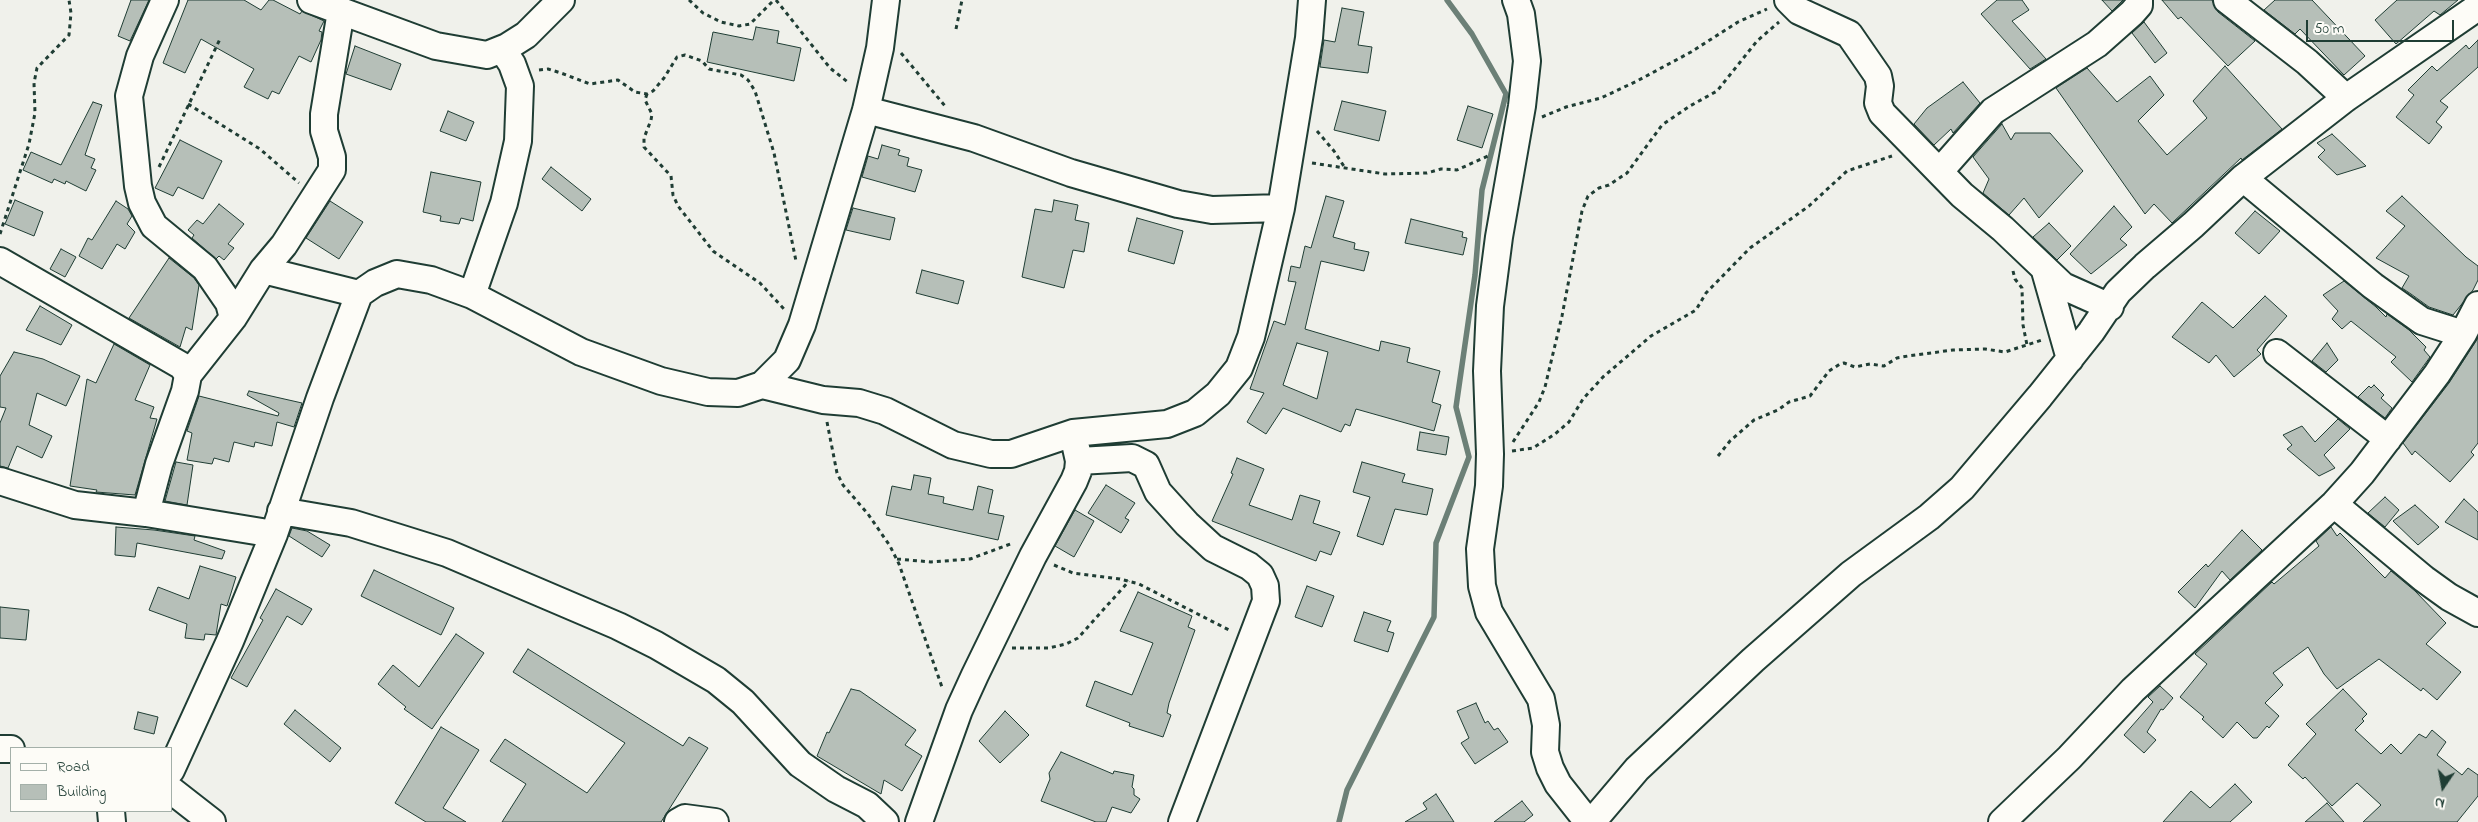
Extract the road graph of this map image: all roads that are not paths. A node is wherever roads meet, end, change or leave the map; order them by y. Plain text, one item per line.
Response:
1 (165, 0) edge
2 (311, 0) edge
3 (561, 0) edge
4 (886, 0) edge
5 (1312, 0) edge
6 (1516, 0) edge
7 (2139, 0) edge
8 (2228, 0) edge
9 (1801, 4) edge
10 (2478, 7) edge
11 (340, 11) junction
12 (507, 47) junction
13 (2346, 98) junction
14 (867, 105) junction
15 (1940, 170) junction
16 (2243, 178) junction
17 (1281, 208) junction
18 (0, 261) edge
19 (263, 270) junction
20 (2045, 271) junction
21 (359, 294) junction
22 (472, 295) junction
23 (2478, 305) edge
24 (2110, 307) junction
25 (232, 318) junction
26 (2463, 334) junction
27 (2277, 353) dead end
28 (2070, 359) junction
29 (188, 375) junction
30 (762, 386) junction
31 (1073, 433) junction
32 (2388, 439) junction
33 (1079, 461) junction
34 (0, 481) edge
35 (2334, 504) junction
36 (146, 513) junction
37 (278, 522) junction
38 (2478, 613) edge
39 (172, 768) edge
40 (172, 791) edge
41 (212, 822) edge
42 (678, 822) edge
43 (715, 822) edge
44 (885, 822) edge
45 (920, 822) edge
46 (1182, 822) edge
47 (1588, 822) edge
48 (1592, 822) edge
49 (2002, 822) edge

1 - 25 street
2 - 11 street
3 - 12 street
4 - 14 street
5 - 17 street
6 - 47 street
7 - 15 street
8 - 13 street
9 - 15 street
10 - 13 street
11 - 12 street
11 - 19 street
12 - 22 street
13 - 16 street
14 - 17 street
14 - 30 street
15 - 20 street
16 - 24 street
16 - 26 street
17 - 31 street
18 - 29 street
19 - 21 street
19 - 25 street
20 - 24 street
20 - 28 street
21 - 22 street
21 - 37 street
22 - 30 street
23 - 26 street
24 - 28 street
25 - 29 street
26 - 32 street
27 - 32 street
28 - 48 street
29 - 36 street
30 - 31 street
31 - 33 street
32 - 35 street
33 - 45 street
33 - 46 street
34 - 36 street
35 - 38 street
35 - 49 street
36 - 37 street
37 - 39 street
37 - 44 street
40 - 41 street
42 - 43 street

